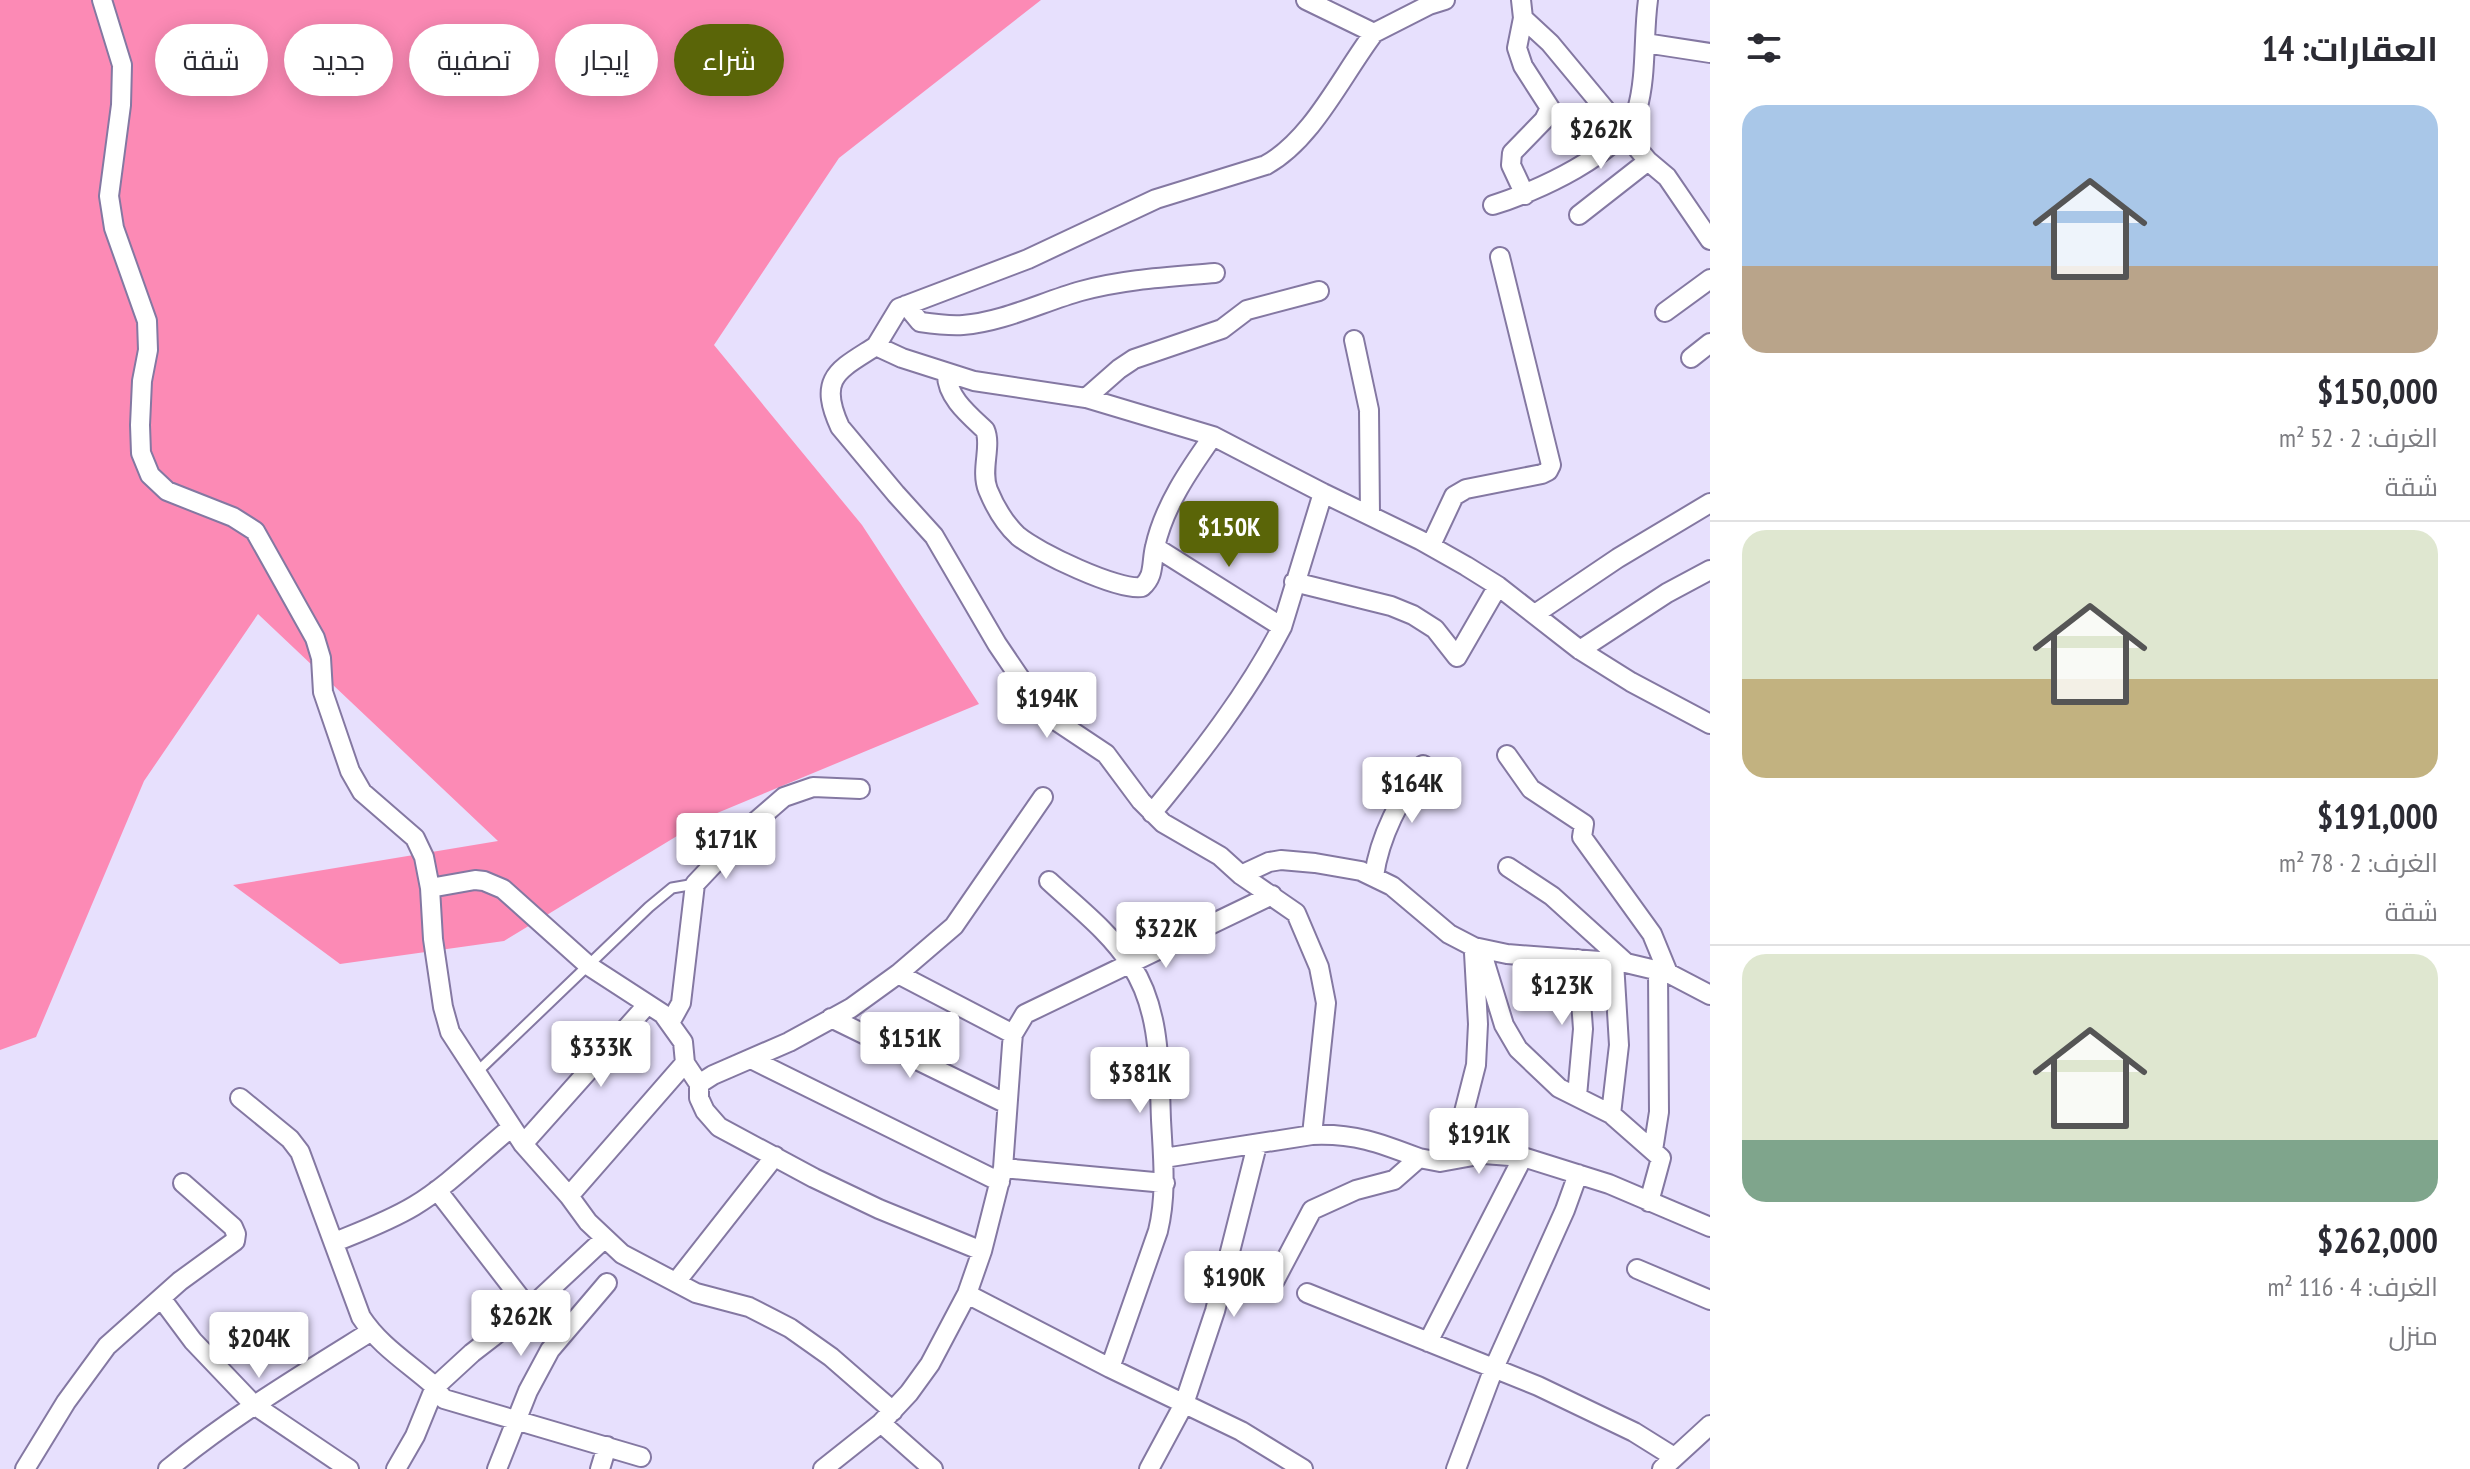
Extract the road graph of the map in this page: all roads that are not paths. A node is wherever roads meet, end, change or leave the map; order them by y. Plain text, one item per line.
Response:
1 (102, 0) edge
2 (1306, 0) edge
3 (1445, 0) edge
4 (1648, 0) edge
5 (1522, 9) edge
6 (1374, 33) junction
7 (1645, 43) junction
8 (1710, 53) edge
9 (1624, 131) junction
10 (1648, 161) junction
11 (1525, 195) junction
12 (1493, 205) dead end
13 (1579, 215) dead end
14 (1710, 240) edge
15 (1500, 257) dead end
16 (1215, 273) dead end
17 (1710, 279) edge
18 (1319, 291) dead end
19 (906, 305) junction
20 (1665, 312) dead end
21 (1354, 340) dead end
22 (1710, 343) edge
23 (876, 346) junction
24 (1691, 358) dead end
25 (947, 374) junction
26 (1086, 398) junction
27 (1213, 436) junction
28 (1323, 493) junction
29 (1710, 503) edge
30 (1370, 515) junction
31 (1431, 545) junction
32 (1155, 547) junction
33 (1708, 574) edge
34 (1294, 582) junction
35 (1498, 586) junction
36 (1535, 614) junction
37 (1282, 627) junction
38 (1580, 650) junction
39 (1710, 724) edge
40 (1507, 755) dead end
41 (1423, 765) dead end
42 (860, 789) dead end
43 (1043, 797) dead end
44 (1152, 813) junction
45 (1508, 867) dead end
46 (1241, 875) junction
47 (1374, 876) junction
48 (1049, 881) dead end
49 (695, 884) junction
50 (430, 888) junction
51 (1272, 895) junction
52 (1474, 947) junction
53 (1578, 959) junction
54 (1620, 963) junction
55 (1130, 964) junction
56 (589, 966) junction
57 (1663, 972) junction
58 (898, 974) junction
59 (1710, 995) edge
60 (647, 1005) junction
61 (831, 1018) junction
62 (671, 1021) junction
63 (1013, 1034) junction
64 (751, 1059) junction
65 (685, 1063) junction
66 (476, 1073) junction
67 (699, 1084) junction
68 (1577, 1096) junction
69 (240, 1098) dead end
70 (1007, 1104) junction
71 (1611, 1114) junction
72 (512, 1127) junction
73 (1312, 1135) junction
74 (523, 1144) junction
75 (1257, 1145) junction
76 (1653, 1150) junction
77 (775, 1156) junction
78 (1523, 1157) junction
79 (1164, 1158) junction
80 (1419, 1158) junction
81 (1452, 1159) junction
82 (1578, 1174) junction
83 (1002, 1175) junction
84 (183, 1183) dead end
85 (1165, 1183) junction
86 (437, 1190) junction
87 (569, 1196) junction
88 (1649, 1202) junction
89 (1710, 1227) edge
90 (604, 1239) junction
91 (335, 1242) junction
92 (982, 1251) junction
93 (1637, 1269) dead end
94 (1275, 1280) dead end
95 (676, 1282) junction
96 (607, 1283) dead end
97 (1307, 1293) dead end
98 (967, 1294) junction
99 (161, 1298) junction
100 (1710, 1300) edge
101 (529, 1309) junction
102 (370, 1332) junction
103 (1428, 1342) junction
104 (1110, 1368) junction
105 (1494, 1368) junction
106 (435, 1387) junction
107 (1184, 1404) junction
108 (254, 1405) junction
109 (887, 1417) junction
110 (517, 1420) junction
111 (1710, 1425) edge
112 (607, 1446) junction
113 (641, 1457) dead end
114 (1668, 1463) edge
115 (25, 1469) edge
116 (168, 1469) edge
117 (349, 1469) edge
118 (396, 1469) edge
119 (497, 1469) edge
120 (600, 1469) edge
121 (823, 1469) edge
122 (933, 1469) edge
123 (1149, 1469) edge
124 (1303, 1469) edge
125 (1456, 1469) edge

1 - 50 street
2 - 6 street
3 - 6 street
4 - 7 street
5 - 9 street
5 - 11 street
6 - 19 street
7 - 8 street
7 - 9 street
9 - 10 street
9 - 11 street
10 - 13 street
10 - 14 street
11 - 12 street
15 - 31 street
16 - 19 street
17 - 20 street
18 - 26 street
19 - 23 street
21 - 30 street
22 - 24 street
23 - 25 street
23 - 44 street
25 - 26 street
25 - 32 street
26 - 27 street
27 - 28 street
27 - 32 street
28 - 30 street
28 - 34 street
29 - 36 street
30 - 31 street
31 - 35 street
32 - 37 street
33 - 38 street
34 - 35 street
34 - 37 street
35 - 36 street
36 - 38 street
37 - 44 street
38 - 39 street
40 - 57 street
41 - 47 street
42 - 49 street
43 - 58 street
44 - 46 street
45 - 54 street
46 - 47 street
46 - 51 street
47 - 52 street
48 - 55 street
49 - 56 lane
49 - 62 street
50 - 56 street
50 - 66 street
51 - 55 street
51 - 73 street
52 - 53 street
52 - 68 street
52 - 81 street
53 - 54 street
53 - 68 street
54 - 57 street
54 - 71 street
55 - 63 street
55 - 79 street
56 - 60 street
56 - 66 lane
57 - 59 street
57 - 76 street
58 - 61 street
58 - 63 street
60 - 62 street
60 - 74 street
61 - 64 street
61 - 70 street
62 - 65 street
63 - 70 street
64 - 67 street
64 - 83 street
65 - 67 street
65 - 87 street
66 - 72 street
67 - 77 street
68 - 71 street
69 - 91 street
70 - 83 street
71 - 76 street
72 - 74 street
72 - 86 street
73 - 75 street
73 - 80 street
74 - 87 street
75 - 79 street
75 - 107 street
76 - 88 street
77 - 92 street
77 - 95 street
78 - 81 street
78 - 82 street
78 - 103 street
79 - 85 street
80 - 81 street
80 - 94 street
82 - 88 street
82 - 105 street
83 - 85 street
83 - 92 street
84 - 99 street
85 - 104 street
86 - 91 street
86 - 101 street
87 - 90 street
88 - 89 street
90 - 95 street
90 - 101 street
91 - 102 street
92 - 98 street
93 - 100 street
95 - 109 street
96 - 110 street
97 - 103 street
98 - 104 street
98 - 109 street
99 - 108 street
99 - 115 street
101 - 106 street
102 - 106 street
102 - 108 street
103 - 105 street
104 - 107 street
105 - 114 street
105 - 125 street
106 - 110 street
106 - 118 street
107 - 123 street
107 - 124 street
108 - 116 street
108 - 117 street
109 - 121 street
109 - 122 street
110 - 112 street
110 - 119 street
111 - 114 street
112 - 113 street
112 - 120 street

